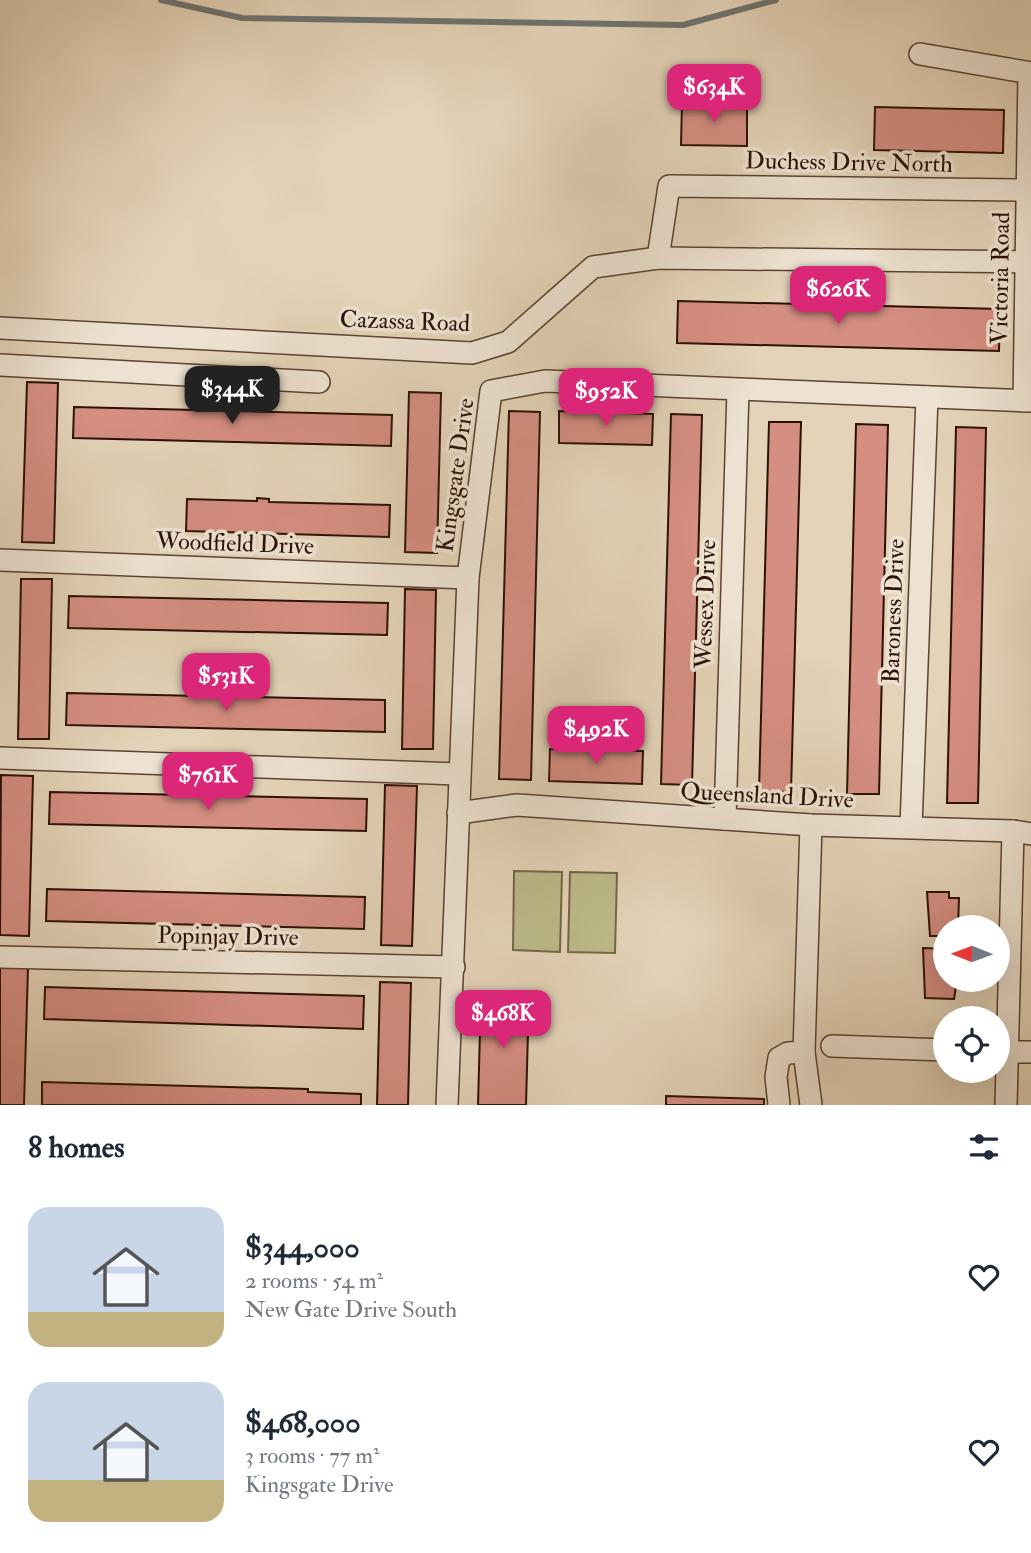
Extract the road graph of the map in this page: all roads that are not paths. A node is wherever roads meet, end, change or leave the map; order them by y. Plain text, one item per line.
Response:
1 (920, 54) dead end
2 (1030, 73) edge
3 (1028, 190) junction
4 (658, 258) junction
5 (1029, 262) edge
6 (0, 328) edge
7 (0, 365) edge
8 (319, 382) dead end
9 (738, 390) junction
10 (927, 397) junction
11 (1027, 401) edge
12 (0, 560) edge
13 (468, 578) junction
14 (0, 758) edge
15 (459, 774) junction
16 (458, 813) junction
17 (724, 819) junction
18 (811, 825) junction
19 (911, 827) junction
20 (1022, 833) edge
21 (0, 957) edge
22 (454, 967) junction
23 (1006, 1006) edge
24 (832, 1046) dead end
25 (933, 1050) edge
26 (804, 1052) junction
27 (1010, 1052) edge
28 (1031, 1052) edge
29 (1004, 1083) edge
30 (447, 1105) edge
31 (779, 1105) edge
32 (811, 1105) edge
33 (1006, 1105) edge

1 - 2 street
2 - 3 street, Victoria Road
3 - 4 street, Duchess Drive North
3 - 5 street, Victoria Road
4 - 5 street, Cazassa Road
4 - 6 street, Cazassa Road
5 - 11 street, Victoria Road
7 - 8 street
9 - 10 street, Kingsgate Drive
9 - 13 street, Kingsgate Drive
9 - 17 street, Wessex Drive
10 - 11 street, Kingsgate Drive
10 - 19 street, Baroness Drive
12 - 13 street, Woodfield Drive
13 - 15 street, Kingsgate Drive
14 - 15 street
15 - 16 street, Kingsgate Drive
16 - 17 street, Queensland Drive
16 - 22 street, Kingsgate Drive
17 - 18 street, Queensland Drive
18 - 19 street, Queensland Drive
18 - 26 street
19 - 20 street, Queensland Drive
20 - 23 street
21 - 22 street, Popinjay Drive
22 - 30 street, Kingsgate Drive
24 - 25 street
26 - 31 street
26 - 32 street
27 - 28 street
29 - 33 street

